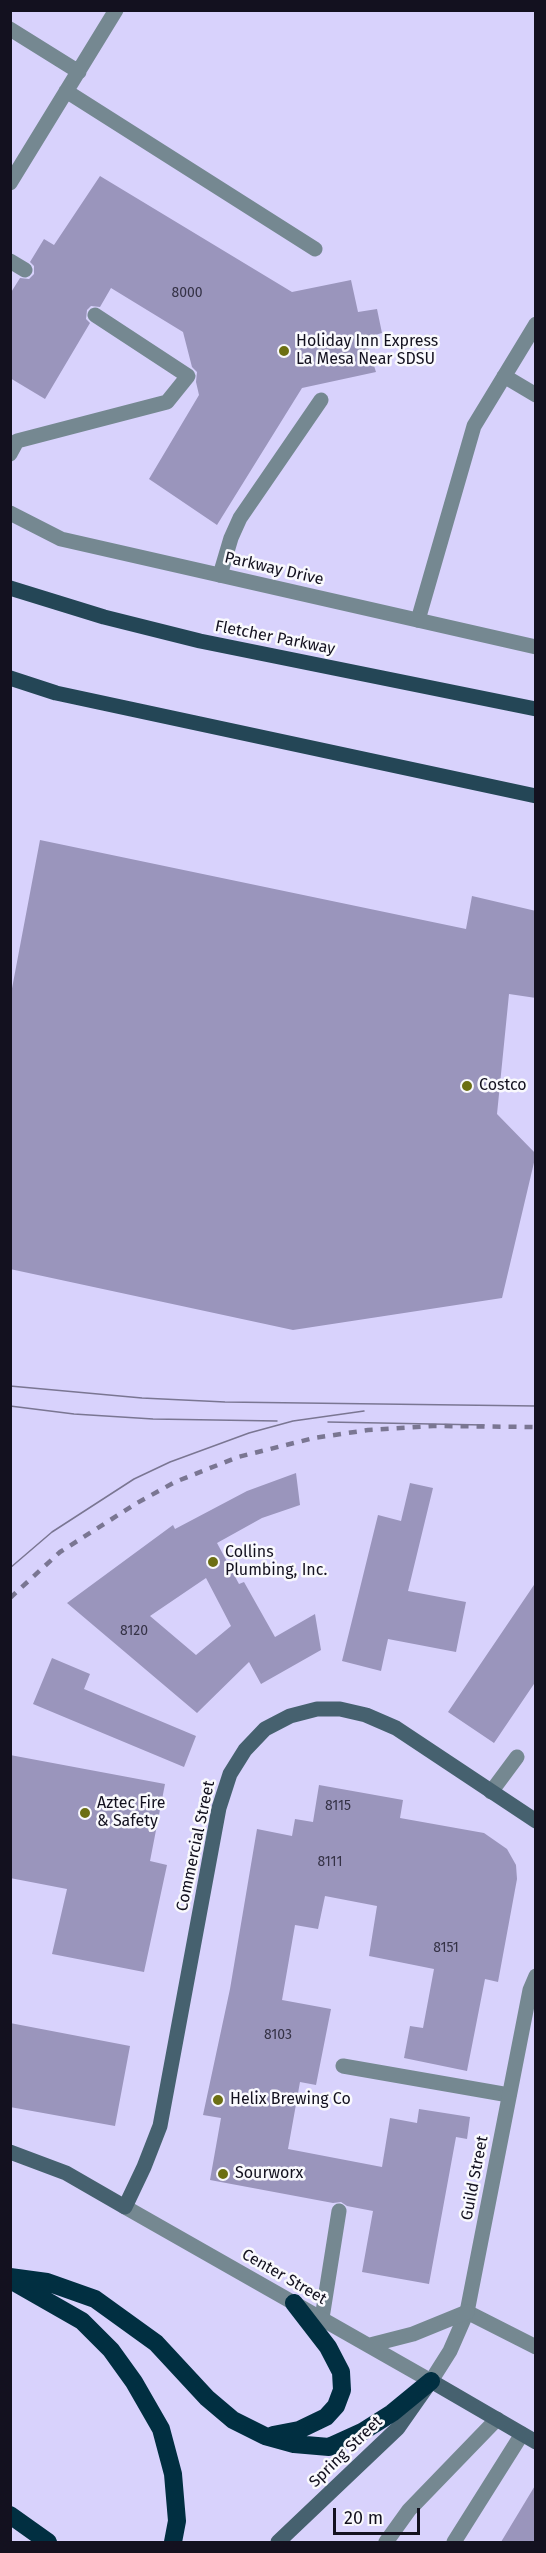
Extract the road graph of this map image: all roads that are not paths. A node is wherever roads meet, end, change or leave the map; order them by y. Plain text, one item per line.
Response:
1 (116, 10) edge
2 (10, 29) edge
3 (78, 72) junction
4 (66, 92) junction
5 (10, 183) edge
6 (315, 249) dead end
7 (10, 261) edge
8 (26, 270) dead end
9 (95, 315) dead end
10 (536, 324) edge
11 (504, 376) junction
12 (536, 395) edge
13 (321, 400) dead end
14 (10, 454) edge
15 (10, 513) edge
16 (220, 575) junction
17 (10, 588) edge
18 (418, 620) junction
19 (536, 647) edge
20 (10, 678) edge
21 (536, 709) edge
22 (536, 796) edge
23 (517, 1757) dead end
24 (491, 1792) junction
25 (536, 1821) edge
26 (536, 1976) edge
27 (343, 2066) dead end
28 (509, 2095) junction
29 (10, 2152) edge
30 (125, 2207) junction
31 (339, 2211) dead end
32 (10, 2278) edge
33 (294, 2303) junction
34 (467, 2312) junction
35 (322, 2318) junction
36 (370, 2345) junction
37 (536, 2347) edge
38 (431, 2381) junction
39 (497, 2419) junction
40 (522, 2434) junction
41 (265, 2436) junction
42 (536, 2442) edge
43 (10, 2515) edge
44 (48, 2542) edge
45 (173, 2542) edge
46 (278, 2542) edge
47 (386, 2542) edge
48 (454, 2542) edge

1 - 3 street
2 - 3 street
3 - 4 street
4 - 5 street
4 - 6 street
7 - 8 street
9 - 14 street
10 - 11 street
11 - 12 street
11 - 18 street
13 - 16 street
15 - 16 street, Parkway Drive
16 - 18 street, Parkway Drive
17 - 21 main road, Fletcher Parkway
18 - 19 street, Parkway Drive
20 - 22 main road
23 - 24 street
24 - 25 main road, Commercial Street
24 - 30 main road, Commercial Street
26 - 28 street, Guild Street
27 - 28 street
28 - 34 street, Guild Street
29 - 30 main road, Center Street
30 - 33 street, Center Street
31 - 35 street
32 - 41 highway
32 - 45 highway
33 - 35 street, Center Street
33 - 41 highway
34 - 36 street
34 - 37 street
34 - 38 street, Guild Street
35 - 36 street, Center Street
36 - 38 street, Center Street
38 - 39 main road, Center Street
38 - 41 highway
38 - 46 main road, Spring Street
39 - 40 main road, Center Street
39 - 47 street
40 - 42 main road, Center Street
40 - 48 street
43 - 44 highway

